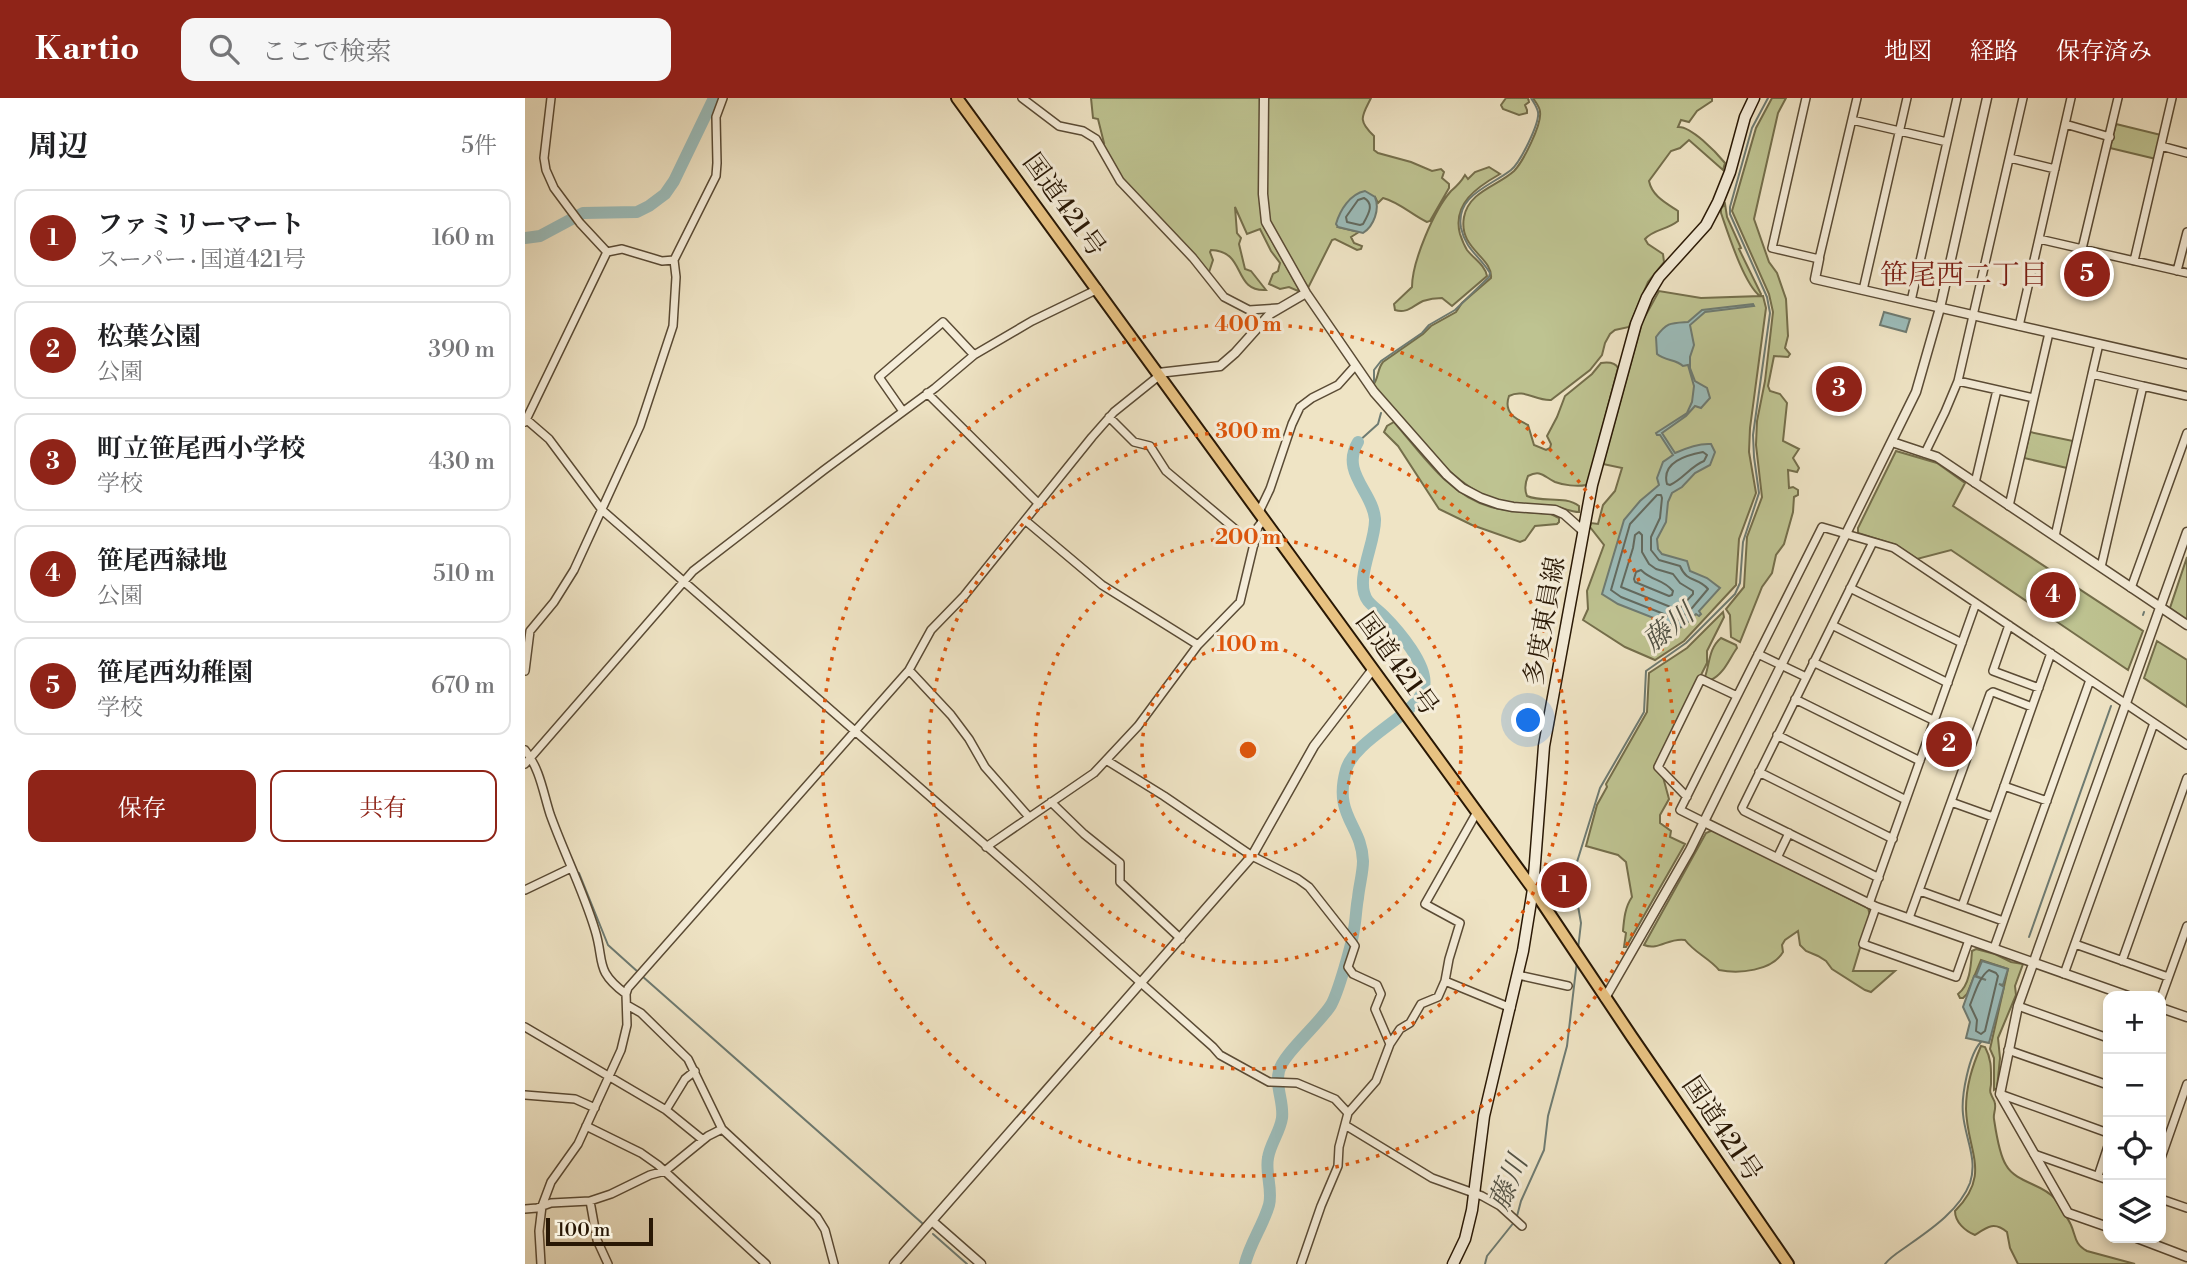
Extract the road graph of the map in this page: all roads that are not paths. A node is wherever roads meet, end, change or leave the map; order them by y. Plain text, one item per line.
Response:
1 (551, 98) edge
2 (723, 98) edge
3 (957, 98) edge
4 (1022, 98) edge
5 (1264, 98) edge
6 (1755, 98) edge
7 (1807, 98) edge
8 (1857, 98) edge
9 (1907, 98) edge
10 (1957, 98) edge
11 (1987, 98) edge
12 (2023, 98) edge
13 (2071, 98) edge
14 (2118, 98) edge
15 (2172, 98) edge
16 (1851, 120) junction
17 (2066, 124) junction
18 (1899, 132) junction
19 (2110, 137) junction
20 (1947, 142) junction
21 (2161, 146) junction
22 (2187, 153) edge
23 (2010, 158) junction
24 (2055, 169) junction
25 (2187, 232) edge
26 (2039, 239) junction
27 (2082, 249) junction
28 (607, 252) junction
29 (1819, 259) junction
30 (674, 260) junction
31 (2134, 261) junction
32 (2177, 271) junction
33 (2187, 274) edge
34 (1097, 289) junction
35 (1863, 290) junction
36 (1306, 293) junction
37 (1911, 301) junction
38 (1278, 308) junction
39 (1940, 308) junction
40 (1973, 315) junction
41 (2019, 326) junction
42 (2049, 332) junction
43 (2099, 344) junction
44 (974, 355) junction
45 (2187, 365) edge
46 (1355, 366) junction
47 (1159, 374) junction
48 (2092, 374) junction
49 (1958, 381) junction
50 (2143, 386) junction
51 (1997, 390) junction
52 (927, 393) junction
53 (2187, 396) edge
54 (2035, 398) junction
55 (902, 410) junction
56 (1109, 417) junction
57 (526, 421) edge
58 (2187, 433) edge
59 (1892, 442) junction
60 (1925, 453) junction
61 (1975, 483) junction
62 (1039, 503) junction
63 (2009, 506) junction
64 (601, 510) junction
65 (1261, 515) junction
66 (1026, 521) junction
67 (1583, 530) junction
68 (2187, 532) edge
69 (1846, 534) junction
70 (2055, 536) junction
71 (1873, 542) junction
72 (1254, 545) junction
73 (2101, 567) junction
74 (683, 582) junction
75 (1850, 588) junction
76 (2131, 588) junction
77 (1976, 603) junction
78 (2160, 607) junction
79 (1832, 625) junction
80 (2009, 625) junction
81 (2187, 625) edge
82 (1962, 643) junction
83 (1198, 645) junction
84 (2051, 653) junction
85 (1758, 654) junction
86 (1814, 662) junction
87 (1781, 665) junction
88 (1373, 669) junction
89 (909, 670) junction
90 (525, 671) edge
91 (1806, 677) junction
92 (2090, 680) junction
93 (1948, 683) junction
94 (2039, 688) junction
95 (1737, 696) junction
96 (1795, 699) junction
97 (2125, 704) junction
98 (2032, 706) junction
99 (1935, 721) junction
100 (2154, 723) junction
101 (854, 731) junction
102 (1777, 735) junction
103 (2187, 745) edge
104 (525, 750) edge
105 (1106, 760) junction
106 (528, 761) edge
107 (1920, 761) junction
108 (1759, 772) junction
109 (2187, 778) edge
110 (2004, 786) junction
111 (1687, 797) junction
112 (1906, 800) junction
113 (2047, 800) junction
114 (1051, 802) junction
115 (1951, 802) junction
116 (1477, 812) junction
117 (1029, 817) junction
118 (1993, 817) junction
119 (1704, 822) junction
120 (1789, 833) junction
121 (1893, 839) junction
122 (986, 847) junction
123 (1252, 856) junction
124 (1777, 858) junction
125 (571, 868) junction
126 (1879, 878) junction
127 (1534, 889) junction
128 (525, 890) edge
129 (1920, 891) junction
130 (1872, 905) junction
131 (1962, 906) junction
132 (1909, 918) junction
133 (2003, 921) junction
134 (2187, 926) edge
135 (1181, 939) junction
136 (1969, 940) junction
137 (2075, 944) junction
138 (1994, 948) junction
139 (2122, 961) junction
140 (2034, 962) junction
141 (2064, 974) junction
142 (1518, 975) junction
143 (2168, 977) junction
144 (1445, 981) junction
145 (1141, 984) junction
146 (1568, 986) dead end
147 (2113, 991) edge
148 (2163, 991) edge
149 (626, 994) junction
150 (1605, 998) junction
151 (627, 1005) junction
152 (2018, 1006) junction
153 (1511, 1008) junction
154 (2166, 1010) edge
155 (2187, 1017) edge
156 (525, 1027) edge
157 (2103, 1036) edge
158 (1390, 1044) junction
159 (2008, 1050) junction
160 (695, 1071) junction
161 (608, 1077) junction
162 (2103, 1083) edge
163 (2187, 1084) edge
164 (2000, 1094) junction
165 (525, 1095) edge
166 (595, 1108) junction
167 (666, 1111) junction
168 (1348, 1113) junction
169 (1345, 1125) junction
170 (586, 1126) junction
171 (722, 1129) junction
172 (2103, 1131) edge
173 (703, 1140) junction
174 (2166, 1144) edge
175 (2034, 1154) junction
176 (2103, 1161) edge
177 (665, 1171) junction
178 (2098, 1176) junction
179 (2103, 1178) edge
180 (1475, 1193) junction
181 (590, 1201) junction
182 (2166, 1201) edge
183 (542, 1206) junction
184 (2187, 1208) edge
185 (525, 1209) edge
186 (932, 1220) junction
187 (1521, 1224) dead end
188 (2103, 1225) edge
189 (2154, 1243) edge
190 (2185, 1252) edge
191 (541, 1264) edge
192 (608, 1264) edge
193 (766, 1264) edge
194 (834, 1264) edge
195 (894, 1264) edge
196 (981, 1264) edge
197 (1301, 1264) edge
198 (1453, 1264) edge
199 (1788, 1264) edge

1 - 28 street
2 - 30 street
3 - 34 highway, 国道421号
4 - 38 street
5 - 36 street
6 - 67 main road, 多度東員線
7 - 29 street
8 - 16 street
9 - 18 street
10 - 20 street
11 - 39 street
12 - 23 street
13 - 17 street
14 - 19 street
15 - 21 street
16 - 18 street
16 - 29 street
17 - 19 street
17 - 24 street
18 - 20 street
18 - 35 street
19 - 27 street
20 - 37 street
21 - 22 street
21 - 31 street
23 - 24 street
23 - 40 street
24 - 26 street
25 - 32 street
26 - 27 street
26 - 41 street
27 - 31 street
28 - 30 street
28 - 57 street
29 - 35 street
30 - 64 street
31 - 32 street
32 - 33 street
34 - 44 street
34 - 47 highway, 国道421号
35 - 37 street
36 - 38 street
36 - 46 street
37 - 39 street
38 - 47 street
39 - 40 street
39 - 59 street
40 - 41 street
40 - 49 street
41 - 42 street
42 - 43 street
42 - 54 street
43 - 45 street
43 - 48 street
44 - 52 street
44 - 55 street
46 - 65 street
46 - 67 street
47 - 56 street
47 - 65 highway, 国道421号
48 - 50 street
48 - 70 street
49 - 51 street
49 - 60 street
50 - 53 street
50 - 73 street
51 - 54 street
51 - 61 street
52 - 55 street
52 - 62 street
54 - 63 street
55 - 74 street
56 - 62 street
56 - 72 street
57 - 64 street
58 - 76 street
59 - 60 street
59 - 69 street
60 - 61 street
61 - 63 street
62 - 66 street
63 - 70 street
64 - 74 street
64 - 90 street
65 - 72 street
65 - 88 highway, 国道421号
66 - 83 street
66 - 89 street
67 - 127 main road, 多度東員線
68 - 78 street
69 - 71 street
69 - 85 street
69 - 87 street
70 - 73 street
71 - 75 street
71 - 77 street
72 - 83 street
73 - 76 street
74 - 101 street
74 - 106 street
75 - 79 street
75 - 82 street
76 - 78 street
77 - 80 street
77 - 82 street
78 - 81 street
78 - 97 street
79 - 86 street
79 - 93 street
80 - 84 street
80 - 94 street
82 - 93 street
83 - 105 street
84 - 92 street
84 - 94 street
85 - 87 street
85 - 95 street
86 - 91 street
86 - 99 street
87 - 91 street
87 - 119 street
88 - 116 highway, 国道421号
88 - 123 street
89 - 101 street
89 - 117 street
91 - 96 street
92 - 97 street
92 - 113 street
93 - 99 street
94 - 98 street
95 - 111 street
95 - 111 street
96 - 102 street
96 - 107 street
97 - 100 street
97 - 140 street
98 - 110 street
98 - 115 street
99 - 107 street
100 - 103 street
100 - 137 street
101 - 122 street
101 - 149 street
102 - 108 street
102 - 112 street
104 - 106 street
105 - 114 street
105 - 123 street
106 - 125 street
107 - 112 street
108 - 120 street
108 - 121 street
109 - 139 street
110 - 113 street
110 - 118 street
111 - 119 street
112 - 121 street
113 - 133 street
114 - 117 street
114 - 135 street
115 - 118 street
115 - 129 street
116 - 127 highway, 国道421号
116 - 144 street
117 - 122 street
118 - 131 street
119 - 124 street
119 - 150 street
120 - 124 street
120 - 126 street
121 - 126 street
122 - 145 street
123 - 135 street
123 - 158 street
124 - 130 street
125 - 128 street
125 - 149 street
126 - 130 street
127 - 142 main road, 多度東員線
127 - 150 highway, 国道421号
129 - 131 street
129 - 132 street
130 - 132 street
130 - 136 street
131 - 133 street
132 - 136 street
133 - 138 street
134 - 143 street
135 - 145 street
136 - 138 street
137 - 139 street
137 - 141 street
138 - 140 street
139 - 143 street
140 - 141 street
140 - 152 street
141 - 147 street
142 - 146 street
142 - 153 main road, 多度東員線
143 - 148 street
144 - 153 street
144 - 158 street
145 - 168 street
145 - 186 street
149 - 151 street
150 - 199 highway, 国道421号
151 - 160 street
151 - 161 street
152 - 157 street
152 - 159 street
153 - 180 main road, 多度東員線
154 - 155 street
156 - 161 street
158 - 168 street
159 - 162 street
159 - 164 street
160 - 167 street
160 - 171 street
161 - 166 street
161 - 167 street
163 - 174 street
164 - 172 street
164 - 175 street
165 - 166 street
166 - 170 street
167 - 173 street
168 - 169 street
169 - 180 street
169 - 197 street
170 - 177 street
170 - 183 street
171 - 173 street
171 - 194 street
173 - 177 street
175 - 178 street
175 - 188 street
176 - 178 street
177 - 181 street
177 - 193 street
178 - 179 street
180 - 187 street
180 - 198 main road, 多度東員線
181 - 183 street
181 - 192 street
182 - 184 street
183 - 185 street
183 - 191 street
186 - 195 street
186 - 196 street
189 - 190 street

